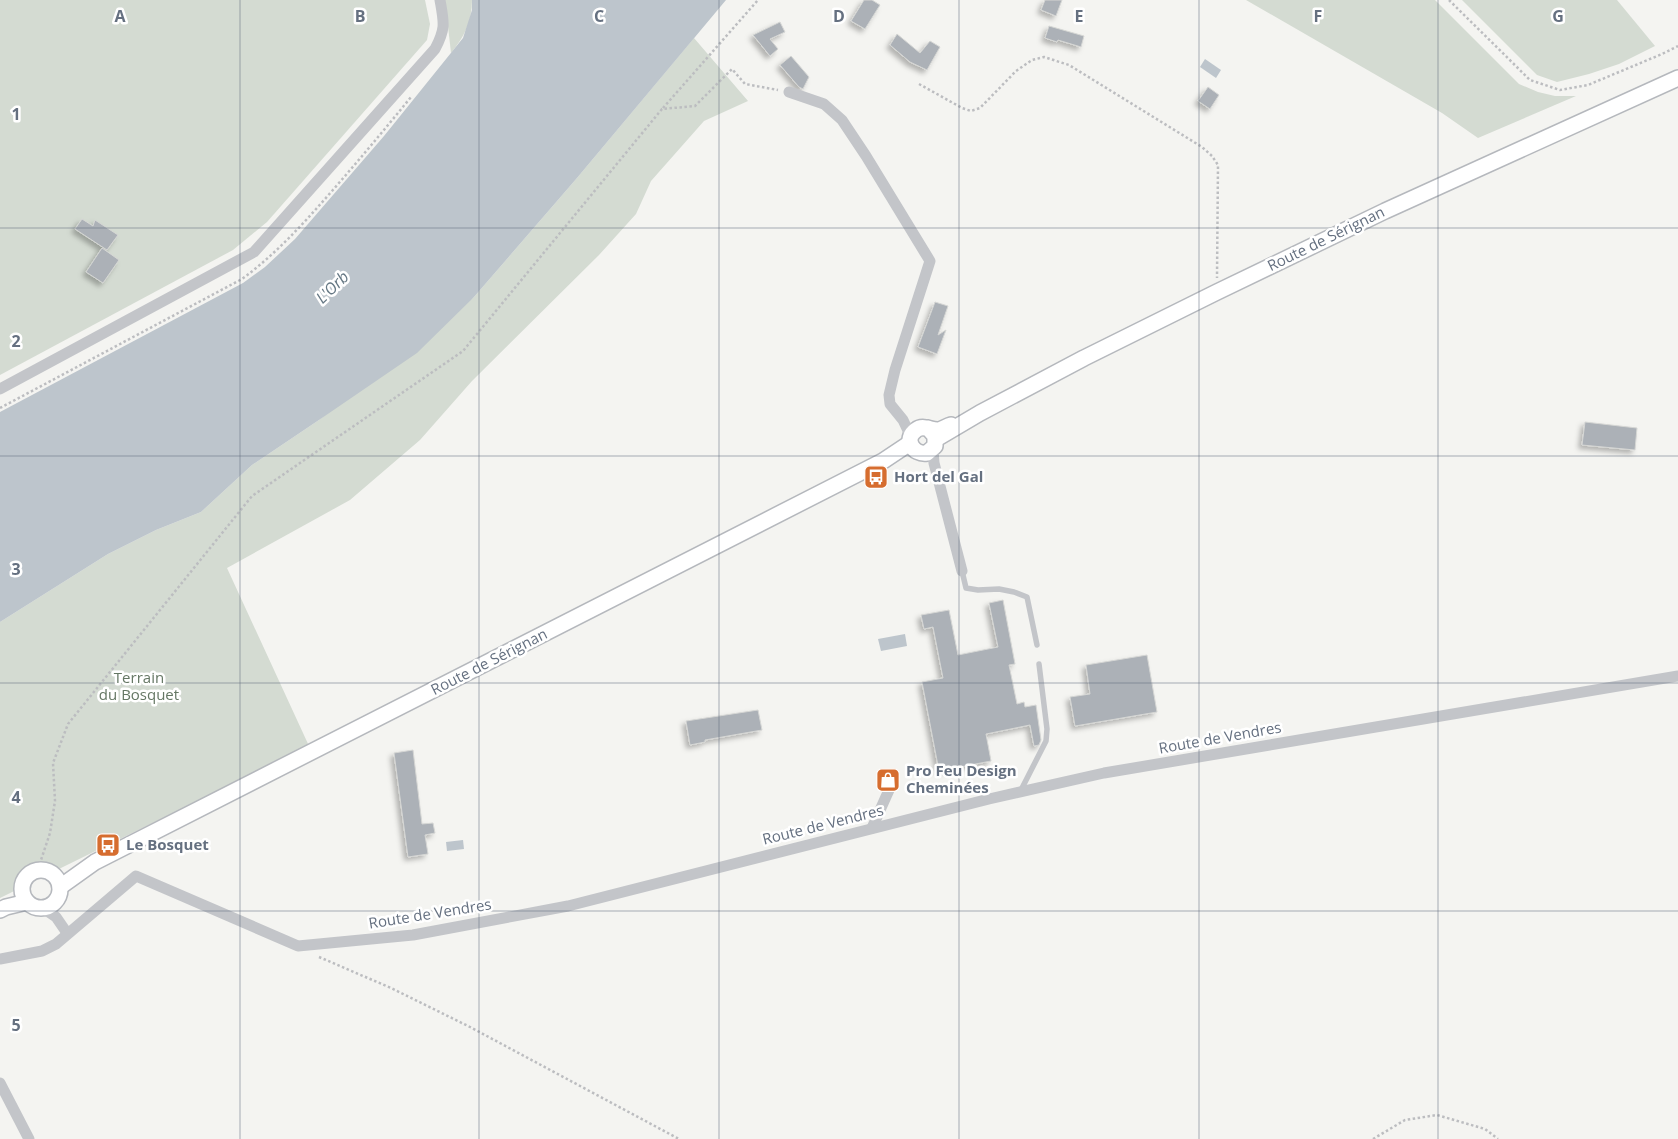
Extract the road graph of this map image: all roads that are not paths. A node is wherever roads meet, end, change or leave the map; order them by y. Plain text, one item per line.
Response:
1 (440, 0) edge
2 (1678, 78) edge
3 (789, 92) road end
4 (0, 388) edge
5 (923, 444) junction
6 (962, 571) joint
7 (1037, 645) dead end
8 (1039, 664) dead end
9 (1678, 676) edge
10 (889, 790) dead end
11 (1020, 792) junction
12 (872, 828) junction
13 (57, 880) junction
14 (24, 897) junction
15 (3, 908) edge
16 (51, 909) junction
17 (67, 933) junction
18 (0, 959) edge
19 (0, 1083) edge
20 (29, 1139) edge

1 - 4 street
2 - 5 main road, Route de Sérignan
3 - 5 street
5 - 6 street
5 - 13 main road, Route de Sérignan
6 - 7 lane
8 - 11 lane
9 - 11 street, Route de Vendres
10 - 12 street
11 - 12 street, Route de Vendres
12 - 17 street, Route de Vendres
13 - 14 main road
13 - 16 main road
14 - 15 main road
14 - 16 main road
16 - 17 street
17 - 18 street
19 - 20 street

